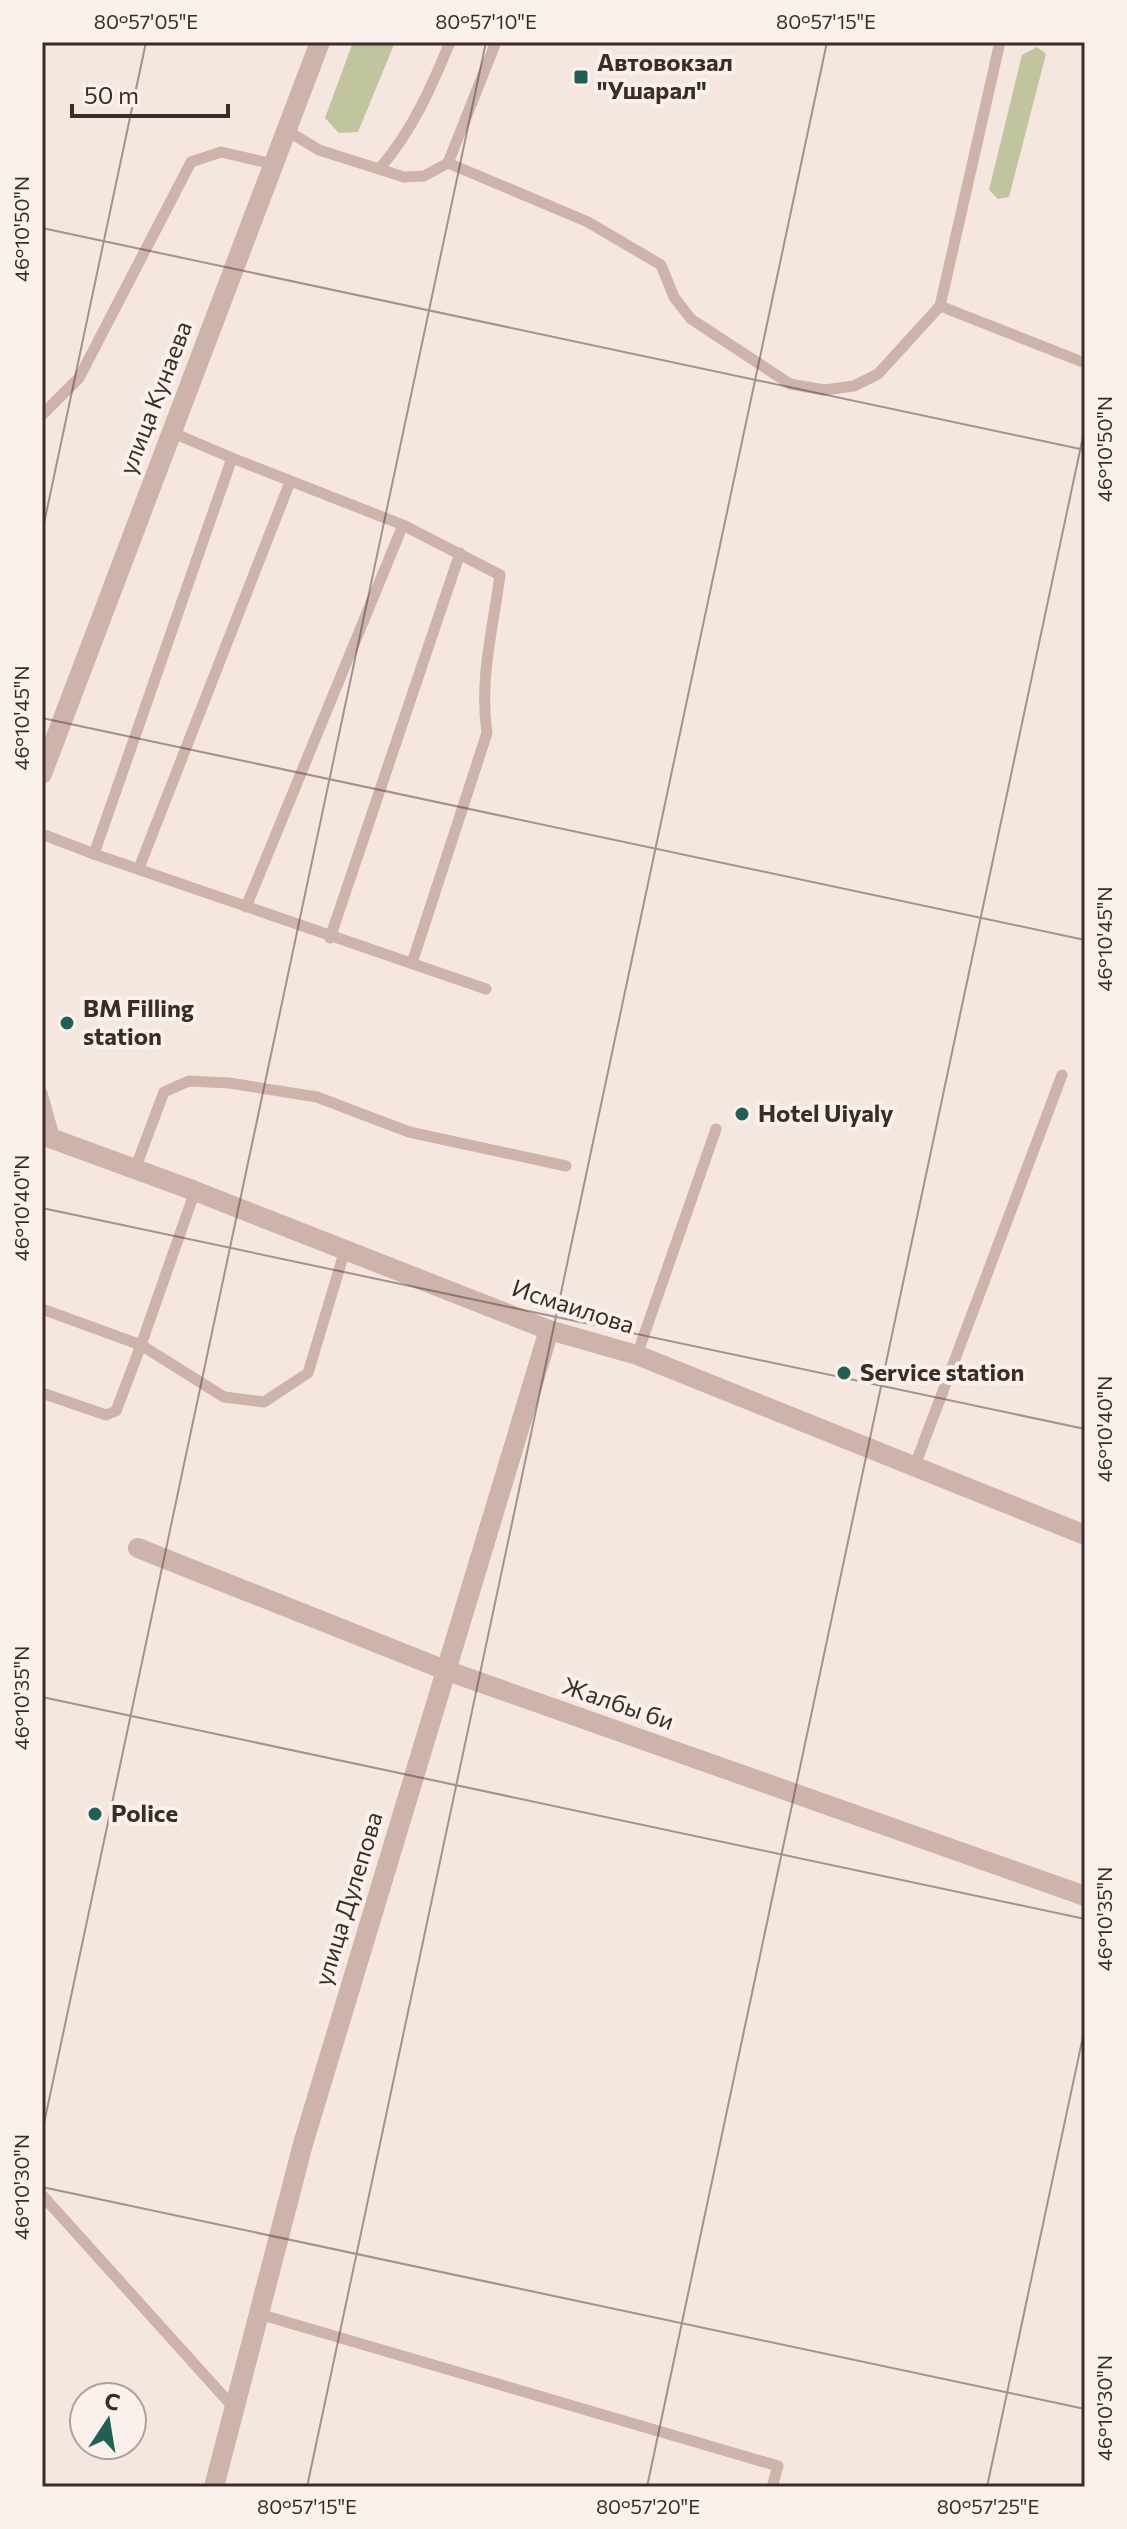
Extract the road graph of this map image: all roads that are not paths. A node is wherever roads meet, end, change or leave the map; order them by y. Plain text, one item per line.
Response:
1 (320, 42) edge
2 (450, 42) edge
3 (496, 42) edge
4 (1000, 42) edge
5 (286, 130) junction
6 (448, 163) junction
7 (273, 164) junction
8 (381, 167) junction
9 (940, 306) junction
10 (1085, 363) edge
11 (42, 415) edge
12 (171, 432) junction
13 (232, 458) junction
14 (290, 482) junction
15 (403, 525) junction
16 (460, 553) junction
17 (42, 774) edge
18 (42, 834) edge
19 (94, 854) junction
20 (139, 868) junction
21 (246, 907) junction
22 (330, 938) junction
23 (412, 963) junction
24 (486, 989) dead end
25 (1062, 1075) dead end
26 (42, 1093) edge
27 (716, 1129) dead end
28 (49, 1137) edge
29 (566, 1166) dead end
30 (135, 1169) junction
31 (195, 1191) junction
32 (345, 1250) junction
33 (42, 1309) edge
34 (549, 1330) junction
35 (141, 1345) junction
36 (637, 1355) junction
37 (42, 1393) edge
38 (914, 1468) junction
39 (1085, 1535) edge
40 (138, 1548) dead end
41 (445, 1670) junction
42 (1085, 1896) edge
43 (42, 2195) edge
44 (259, 2314) junction
45 (234, 2409) junction
46 (214, 2487) edge
47 (772, 2487) edge

1 - 5 street, улица Кунаева
2 - 8 lane
3 - 6 lane
4 - 9 lane
5 - 7 street, улица Кунаева
5 - 8 lane
6 - 8 lane
6 - 9 lane
7 - 11 lane
7 - 12 street, улица Кунаева
9 - 10 lane
12 - 13 lane
12 - 17 street, улица Кунаева
13 - 14 lane
13 - 19 lane
14 - 15 lane
14 - 20 lane
15 - 16 lane
15 - 21 lane
16 - 22 lane
16 - 23 lane
18 - 19 lane
19 - 20 lane
20 - 21 lane
21 - 22 lane
22 - 23 lane
23 - 24 lane
25 - 38 lane
26 - 28 lane
27 - 36 lane
28 - 30 street, Исмаилова
29 - 30 lane
30 - 31 street, Исмаилова
31 - 32 street, Исмаилова
31 - 35 lane
32 - 34 street, Исмаилова
32 - 35 lane
33 - 35 lane
34 - 36 street, Исмаилова
34 - 41 street, улица Дулепова
35 - 37 lane
36 - 38 street, Исмаилова
38 - 39 street, Исмаилова
40 - 41 street, Жалбы би
41 - 42 street, Жалбы би
41 - 44 street, улица Дулепова
43 - 45 lane
44 - 45 street, улица Дулепова
44 - 47 lane
45 - 46 street, улица Дулепова

